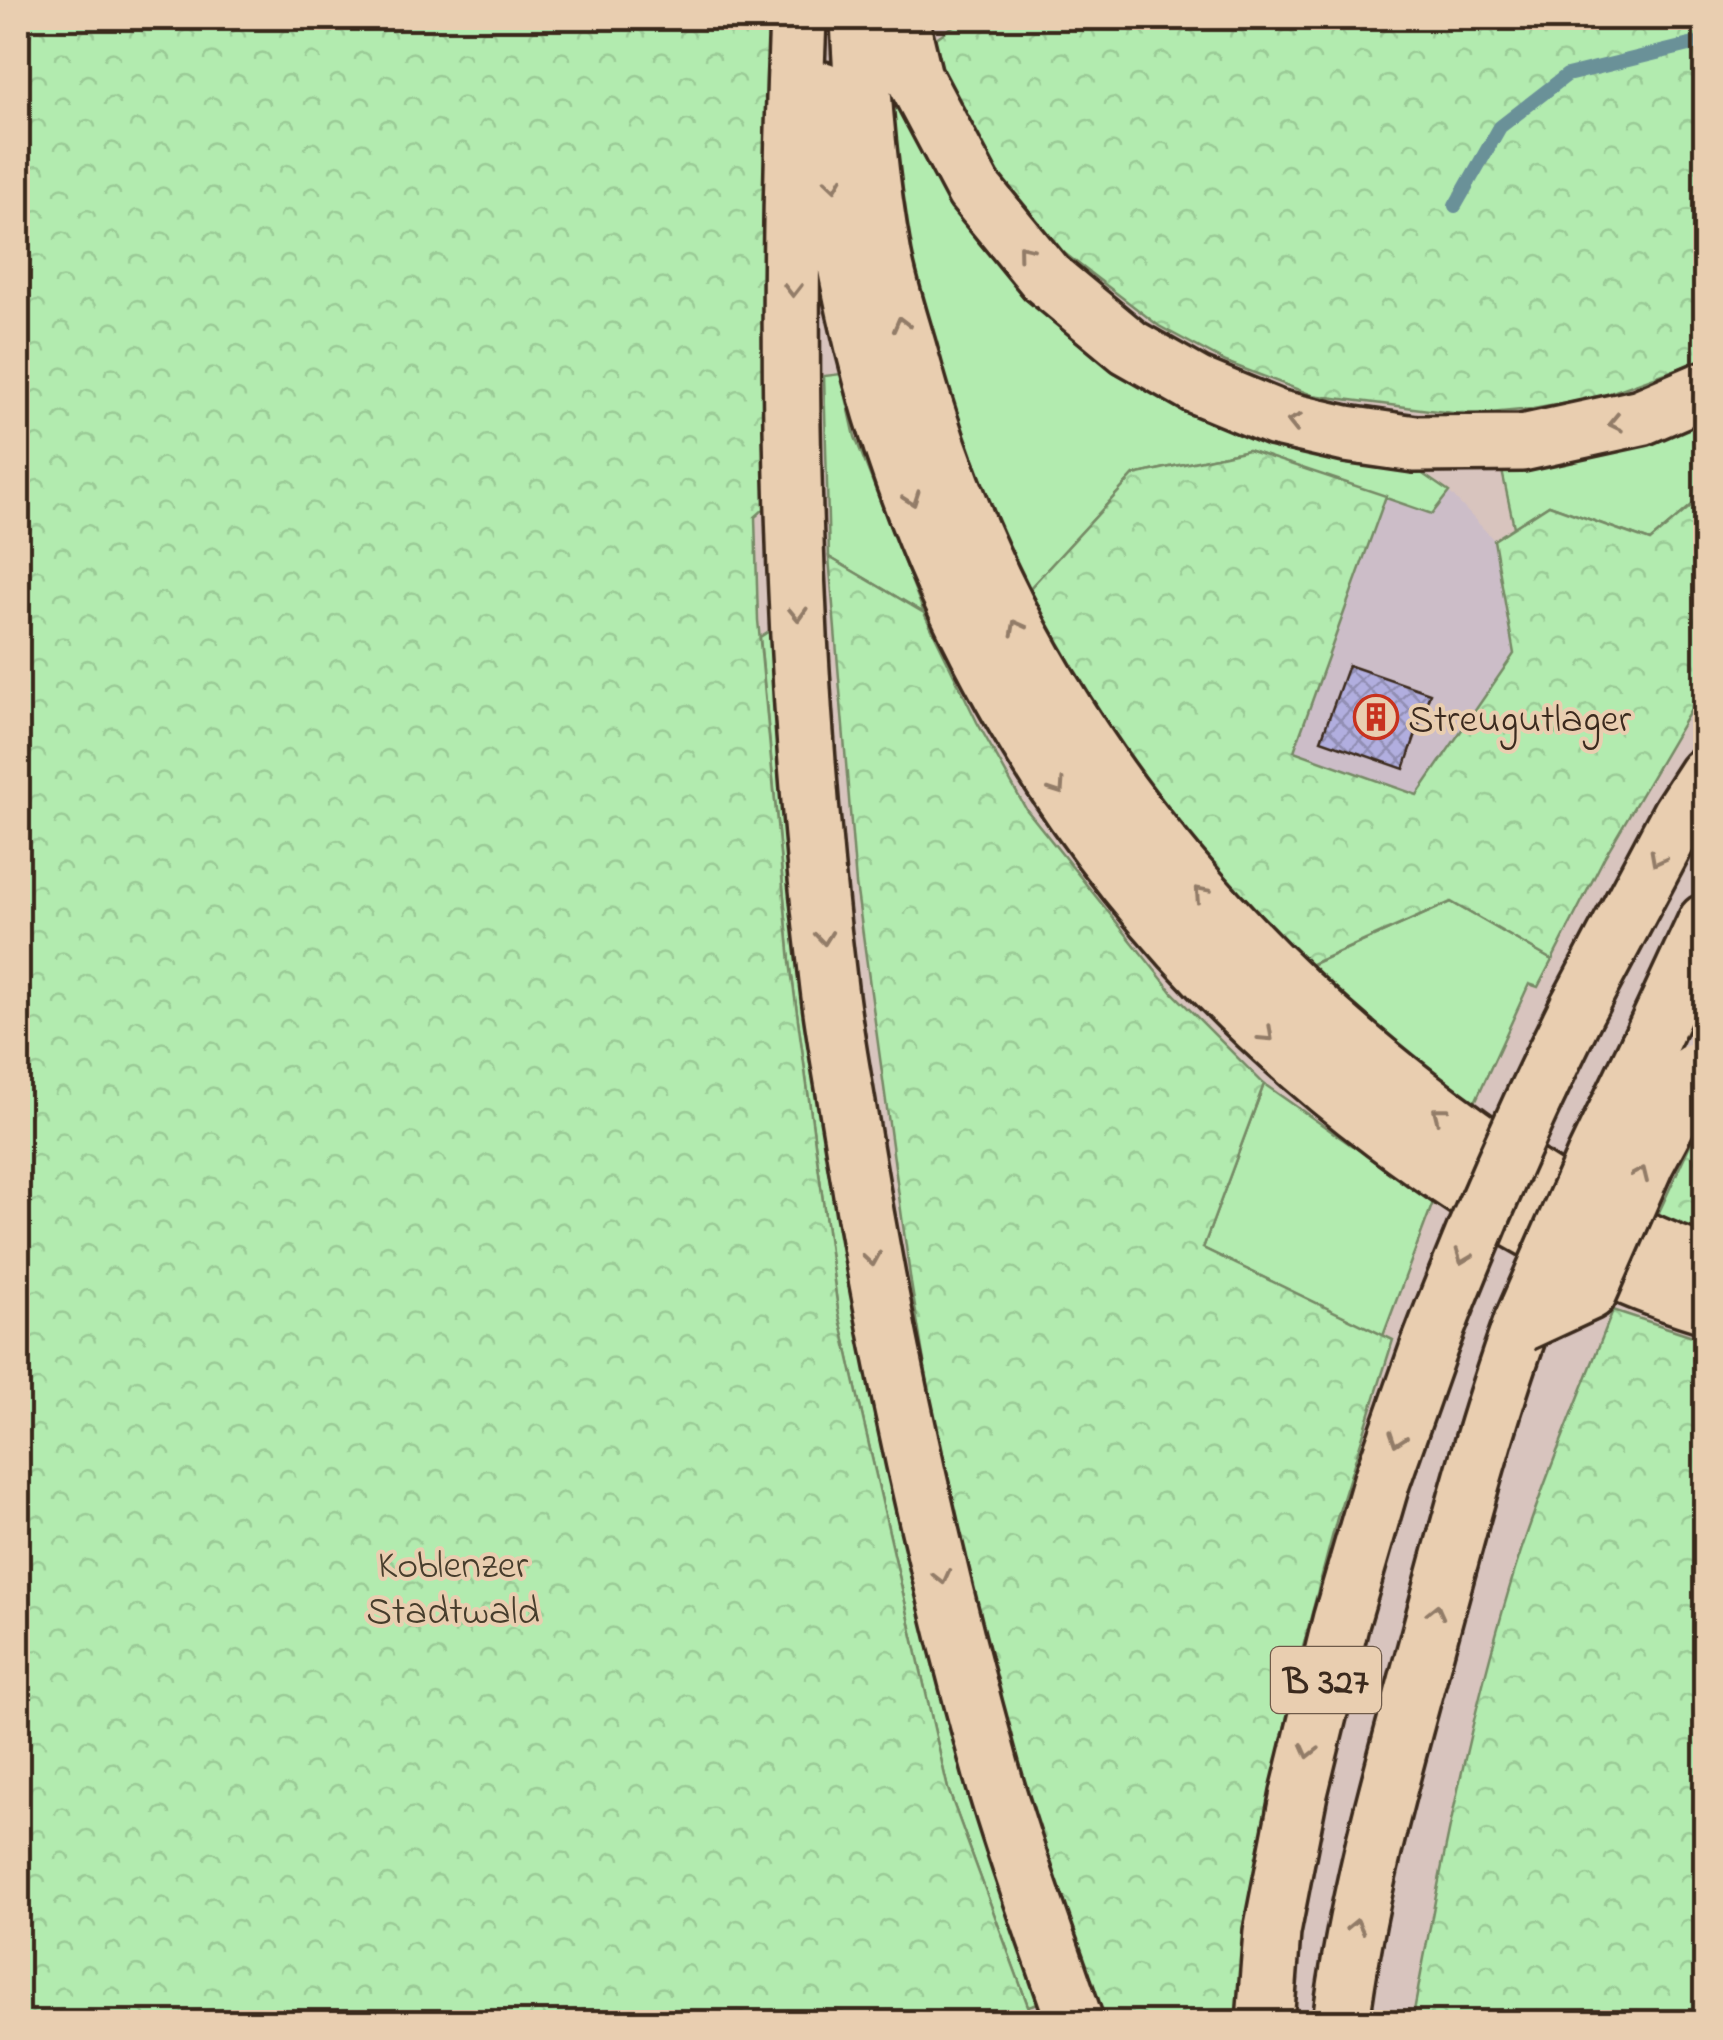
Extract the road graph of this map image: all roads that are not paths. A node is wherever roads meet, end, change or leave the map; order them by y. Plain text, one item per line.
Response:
1 (798, 18) edge
2 (818, 18) edge
3 (859, 18) edge
4 (900, 18) edge
5 (1706, 388) edge
6 (1706, 775) edge
7 (1706, 922) edge
8 (1683, 1058) edge
9 (1706, 1264) edge
10 (1706, 1305) edge
11 (1074, 2022) edge
12 (1266, 2022) edge
13 (1340, 2022) edge

1 -> 11 highway
2 -> 10 highway
9 -> 3 highway
5 -> 4 highway
6 -> 12 highway, B 327, bridge
7 - 8 highway, B 327
13 -> 8 highway, B 327, bridge

